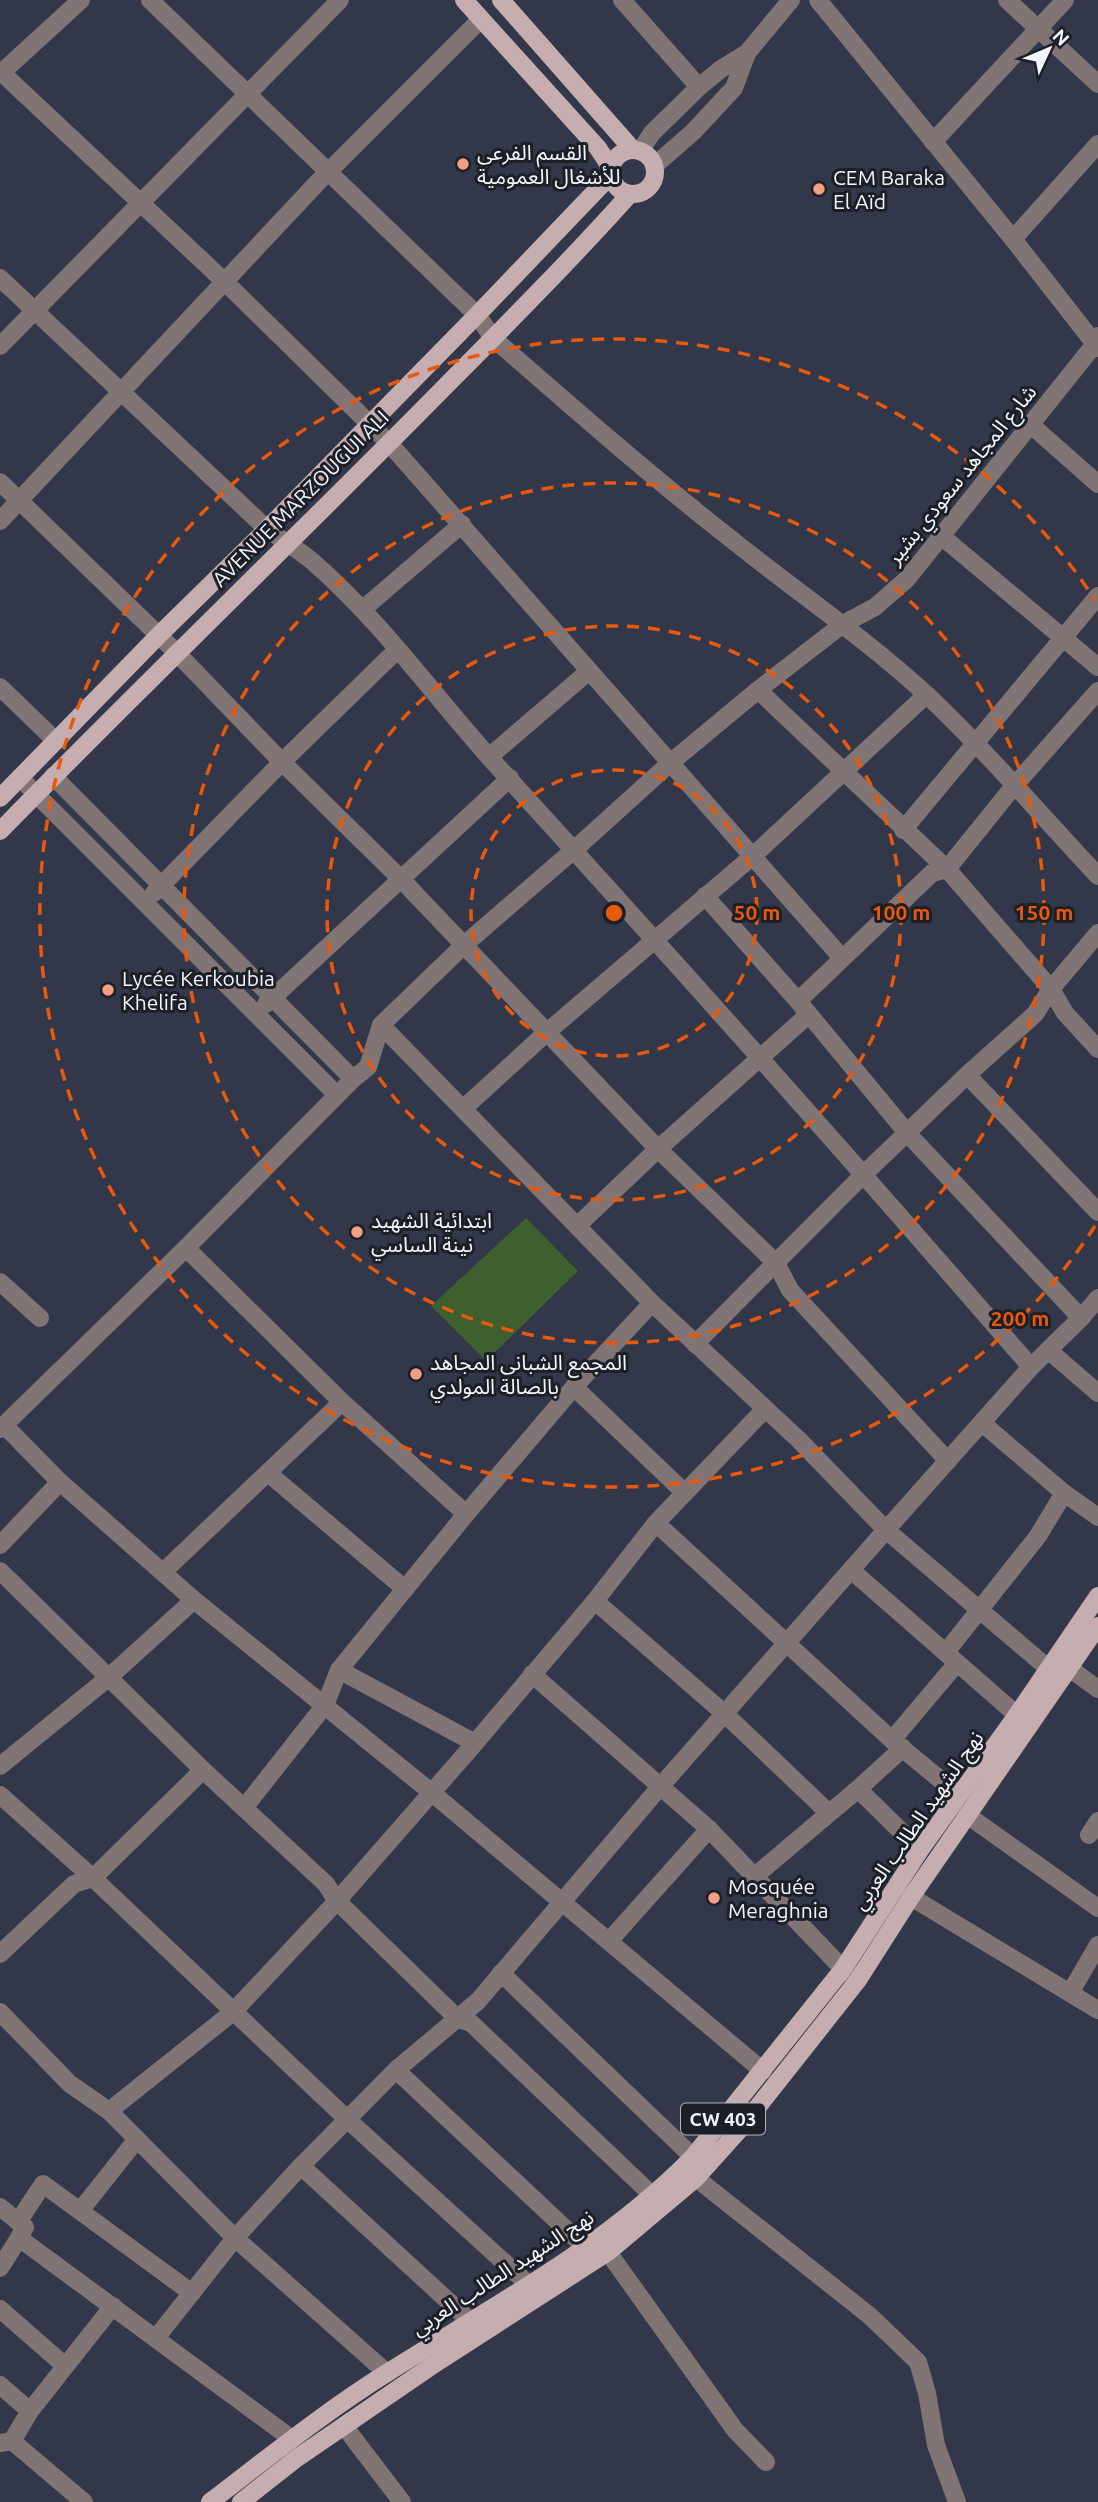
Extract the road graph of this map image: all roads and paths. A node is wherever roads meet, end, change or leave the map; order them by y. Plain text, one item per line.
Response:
1 (81, 0) edge
2 (150, 0) edge
3 (340, 0) edge
4 (464, 0) edge
5 (501, 0) edge
6 (622, 0) edge
7 (791, 0) edge
8 (818, 0) edge
9 (1007, 0) edge
10 (1065, 0) edge
11 (481, 19) junction
12 (1038, 30) junction
13 (747, 53) junction
14 (1, 73) edge
15 (1098, 84) edge
16 (699, 87) junction
17 (248, 94) junction
18 (933, 142) junction
19 (1098, 144) edge
20 (636, 151) junction
21 (654, 166) junction
22 (611, 171) junction
23 (328, 173) junction
24 (629, 195) junction
25 (141, 203) junction
26 (1013, 239) junction
27 (0, 278) edge
28 (225, 282) junction
29 (34, 310) junction
30 (477, 315) junction
31 (493, 338) junction
32 (1097, 343) edge
33 (0, 346) edge
34 (120, 390) junction
35 (369, 424) junction
36 (1031, 425) junction
37 (389, 443) junction
38 (0, 482) edge
39 (1098, 484) edge
40 (20, 500) junction
41 (0, 521) edge
42 (462, 524) junction
43 (267, 529) junction
44 (940, 535) junction
45 (288, 544) junction
46 (1098, 596) edge
47 (363, 610) junction
48 (843, 624) junction
49 (159, 635) junction
50 (1065, 637) junction
51 (397, 650) junction
52 (176, 652) junction
53 (1098, 667) edge
54 (589, 672) junction
55 (0, 687) edge
56 (758, 690) junction
57 (1098, 691) edge
58 (926, 695) junction
59 (56, 741) junction
60 (974, 743) junction
61 (489, 757) junction
62 (282, 762) junction
63 (669, 764) junction
64 (845, 772) junction
65 (53, 776) junction
66 (20, 778) junction
67 (510, 778) junction
68 (1014, 786) junction
69 (36, 794) junction
70 (0, 798) edge
71 (903, 830) junction
72 (0, 831) edge
73 (575, 849) junction
74 (754, 855) junction
75 (947, 870) junction
76 (1098, 876) edge
77 (400, 878) junction
78 (161, 886) junction
79 (705, 895) junction
80 (144, 902) junction
81 (1098, 933) edge
82 (656, 939) junction
83 (464, 945) junction
84 (842, 958) junction
85 (1051, 989) junction
86 (274, 997) junction
87 (803, 1008) junction
88 (256, 1013) junction
89 (381, 1025) junction
90 (546, 1033) junction
91 (1098, 1049) edge
92 (761, 1058) junction
93 (967, 1075) junction
94 (353, 1079) junction
95 (337, 1096) junction
96 (464, 1108) junction
97 (908, 1134) junction
98 (658, 1149) junction
99 (864, 1174) junction
100 (1098, 1212) edge
101 (577, 1226) junction
102 (186, 1248) junction
103 (776, 1263) junction
104 (0, 1282) edge
105 (652, 1303) junction
106 (1091, 1311) edge
107 (40, 1318) dead end
108 (695, 1344) junction
109 (1048, 1350) junction
110 (1031, 1367) junction
111 (574, 1387) junction
112 (1098, 1393) edge
113 (342, 1402) junction
114 (765, 1409) junction
115 (982, 1423) junction
116 (2, 1427) edge
117 (948, 1461) junction
118 (268, 1473) junction
119 (60, 1482) junction
120 (685, 1493) junction
121 (1064, 1493) junction
122 (466, 1514) junction
123 (1098, 1517) edge
124 (656, 1523) junction
125 (886, 1530) junction
126 (0, 1545) edge
127 (851, 1570) junction
128 (0, 1571) edge
129 (163, 1572) junction
130 (405, 1589) junction
131 (1098, 1596) edge
132 (194, 1600) junction
133 (596, 1601) junction
134 (978, 1609) junction
135 (1098, 1626) edge
136 (786, 1644) junction
137 (952, 1658) junction
138 (1069, 1668) junction
139 (1049, 1669) junction
140 (339, 1670) junction
141 (532, 1674) junction
142 (108, 1678) junction
143 (1098, 1689) edge
144 (325, 1705) junction
145 (725, 1714) junction
146 (1017, 1715) junction
147 (475, 1743) junction
148 (897, 1744) junction
149 (0, 1766) edge
150 (203, 1770) junction
151 (659, 1788) junction
152 (858, 1790) junction
153 (431, 1792) junction
154 (959, 1795) junction
155 (0, 1796) edge
156 (244, 1808) junction
157 (829, 1813) junction
158 (967, 1815) junction
159 (709, 1829) junction
160 (920, 1850) junction
161 (755, 1876) junction
162 (93, 1878) junction
163 (911, 1897) junction
164 (337, 1901) junction
165 (562, 1902) junction
166 (1098, 1908) edge
167 (610, 1940) junction
168 (1098, 1945) edge
169 (0, 1954) edge
170 (843, 1969) junction
171 (501, 1973) junction
172 (858, 1980) junction
173 (1070, 1993) junction
174 (1098, 2010) edge
175 (0, 2012) edge
176 (233, 2012) junction
177 (458, 2019) junction
178 (396, 2070) junction
179 (762, 2071) junction
180 (109, 2111) junction
181 (348, 2120) junction
182 (137, 2139) junction
183 (693, 2157) junction
184 (301, 2166) junction
185 (696, 2178) junction
186 (652, 2195) junction
187 (0, 2207) edge
188 (79, 2211) junction
189 (19, 2230) junction
190 (236, 2238) junction
191 (586, 2248) junction
192 (608, 2252) junction
193 (0, 2268) edge
194 (536, 2290) junction
195 (192, 2293) junction
196 (113, 2306) junction
197 (0, 2309) edge
198 (470, 2321) junction
199 (156, 2338) junction
200 (64, 2365) junction
201 (387, 2373) junction
202 (0, 2385) edge
203 (30, 2411) junction
204 (344, 2426) junction
205 (292, 2439) junction
206 (6, 2442) edge
207 (766, 2462) dead end
208 (84, 2502) edge
209 (210, 2502) edge
210 (241, 2502) edge
211 (402, 2502) edge
212 (957, 2502) edge

1 - 14 street
2 - 17 street
3 - 17 street
4 - 11 main road
5 - 20 main road
6 - 16 street
7 - 13 street
8 - 18 street
9 - 12 street
10 - 12 street
11 - 22 main road
11 - 23 street
12 - 15 street
12 - 18 street
13 - 16 street
13 - 21 street
14 - 25 street
16 - 20 street
17 - 23 street
17 - 25 street
18 - 26 street
19 - 26 street
20 - 21 main road
20 - 22 main road
21 - 24 main road
22 - 24 main road
22 - 30 main road, AVENUE MARZOUGUI ALI
23 - 28 street
23 - 30 street
24 - 31 main road, AVENUE MARZOUGUI ALI
25 - 28 street
25 - 29 street
26 - 32 street
27 - 29 street
28 - 34 street
28 - 35 street
29 - 33 street
29 - 34 street
30 - 31 street
30 - 35 main road, AVENUE MARZOUGUI ALI
31 - 37 main road, AVENUE MARZOUGUI ALI
31 - 48 street
32 - 36 street, شارع المجاهد سعودي بشير
34 - 40 street
34 - 43 street
35 - 37 street
35 - 43 main road, AVENUE MARZOUGUI ALI
36 - 39 street
36 - 44 street, شارع المجاهد سعودي بشير
37 - 42 street
37 - 45 main road, AVENUE MARZOUGUI ALI
38 - 40 street
40 - 41 street
40 - 49 street
42 - 47 street
42 - 54 street
43 - 45 street
43 - 49 main road, AVENUE MARZOUGUI ALI
44 - 48 street, شارع المجاهد سعودي بشير
44 - 50 street
45 - 47 street
45 - 52 main road, AVENUE MARZOUGUI ALI
46 - 50 street
47 - 51 street
48 - 56 street, شارع المجاهد سعودي بشير
48 - 58 street
49 - 52 street
49 - 59 main road, AVENUE MARZOUGUI ALI
50 - 53 street
50 - 60 street
51 - 61 street
51 - 62 street
52 - 62 street
52 - 65 main road, AVENUE MARZOUGUI ALI
54 - 61 street
54 - 63 street
55 - 59 street
56 - 63 street, شارع المجاهد سعودي بشير
56 - 64 street
57 - 68 street
58 - 60 street
58 - 64 street
59 - 66 main road, AVENUE MARZOUGUI ALI
60 - 68 street
60 - 71 street
61 - 67 street
62 - 77 street
62 - 78 street
63 - 73 street, شارع المجاهد سعودي بشير
63 - 74 street
64 - 71 street
64 - 74 street
65 - 69 main road, AVENUE MARZOUGUI ALI
65 - 78 street
66 - 69 street
66 - 70 main road, AVENUE MARZOUGUI ALI
67 - 73 street
67 - 77 street
68 - 75 street
68 - 76 street
69 - 72 main road, AVENUE MARZOUGUI ALI
69 - 80 street
71 - 75 street
73 - 82 street
73 - 83 street, شارع المجاهد سعودي بشير
74 - 79 street
74 - 84 street
75 - 84 street
75 - 85 street
77 - 83 street
77 - 86 street
78 - 80 street
78 - 86 street
79 - 82 street
79 - 87 street
80 - 88 street
81 - 85 street
82 - 90 street
82 - 92 street
83 - 89 street, شارع المجاهد سعودي بشير
83 - 90 street
84 - 87 street
85 - 91 street
85 - 93 street
86 - 88 street
86 - 94 street
87 - 92 street
87 - 97 street
88 - 95 street
89 - 94 street
89 - 96 street
90 - 96 street
90 - 98 street
92 - 98 street
92 - 99 street
93 - 97 street
93 - 100 street
94 - 95 street
95 - 102 street
96 - 101 street
97 - 99 street
97 - 106 street
98 - 101 street
98 - 103 street
99 - 103 street
99 - 110 street
101 - 105 street
102 - 113 street
102 - 116 street
103 - 108 street
103 - 117 street
104 - 107 street
105 - 108 street
105 - 111 street
106 - 109 street
108 - 114 street
109 - 110 street
109 - 112 street
110 - 115 street
111 - 120 street
111 - 122 street
113 - 118 street
113 - 122 street
114 - 120 street
114 - 125 street
115 - 117 street
115 - 121 street
116 - 119 street
117 - 125 street
118 - 129 street
118 - 130 street
119 - 126 street
119 - 129 street
120 - 124 street
121 - 123 street
121 - 134 street
122 - 130 street
124 - 133 street
124 - 136 street
125 - 127 street
125 - 134 street
127 - 136 street
127 - 137 street
128 - 142 street
129 - 132 street
130 - 140 street
131 - 139 main road, نهج الشهيد الطالب العربي / CW 403
132 - 142 street
132 - 144 street
133 - 141 street
133 - 145 street
134 - 137 street
134 - 139 street
135 - 138 main road, نهج الشهيد الطالب العربي / CW 403
136 - 145 street
136 - 148 street
137 - 146 street
137 - 148 street
138 - 143 street
138 - 158 main road, نهج الشهيد الطالب العربي / CW 403
139 - 146 main road, نهج الشهيد الطالب العربي / CW 403
140 - 144 street
140 - 147 street
141 - 147 street
141 - 151 street
142 - 149 street
142 - 150 street
144 - 153 street
144 - 156 street
145 - 151 street
145 - 157 street
146 - 154 main road, نهج الشهيد الطالب العربي / CW 403
147 - 153 street
148 - 152 street
148 - 154 street
150 - 156 street
150 - 162 street
151 - 159 street
151 - 165 street
152 - 157 street
152 - 160 street
153 - 164 street
153 - 165 street
154 - 160 main road, نهج الشهيد الطالب العربي / CW 403
155 - 162 street
156 - 164 street
157 - 161 street
158 - 163 main road, نهج الشهيد الطالب العربي / CW 403
158 - 166 street
159 - 161 street
159 - 167 street
160 - 170 main road, نهج الشهيد الطالب العربي / CW 403
161 - 170 street
162 - 169 street
162 - 176 street
163 - 172 main road, نهج الشهيد الطالب العربي / CW 403
163 - 173 street
164 - 176 street
164 - 177 street
165 - 167 street
165 - 171 street
167 - 179 street
168 - 173 street
170 - 172 street
170 - 179 main road, نهج الشهيد الطالب العربي / CW 403
171 - 177 street
171 - 183 street
172 - 185 main road, نهج الشهيد الطالب العربي / CW 403
173 - 174 street
175 - 180 street
176 - 180 street
176 - 181 street
177 - 178 street
177 - 186 street
178 - 181 street
178 - 191 street
179 - 183 main road, نهج الشهيد الطالب العربي / CW 403
180 - 182 street
181 - 184 street
181 - 194 street
182 - 188 street
182 - 190 street
183 - 186 main road, نهج الشهيد الطالب العربي / CW 403
184 - 190 street
184 - 198 street
185 - 192 main road, نهج الشهيد الطالب العربي / CW 403
185 - 212 street
186 - 191 main road, نهج الشهيد الطالب العربي / CW 403
187 - 189 street
188 - 189 street
188 - 195 street
189 - 193 street
189 - 196 street
190 - 195 street
190 - 201 street
191 - 194 main road, نهج الشهيد الطالب العربي / CW 403
192 - 194 main road, نهج الشهيد الطالب العربي / CW 403
192 - 207 street
194 - 198 main road, نهج الشهيد الطالب العربي / CW 403
194 - 204 main road, نهج الشهيد الطالب العربي / CW 403
195 - 199 street
196 - 199 street
196 - 200 street
197 - 200 street
198 - 201 main road, نهج الشهيد الطالب العربي / CW 403
199 - 205 street
200 - 203 street
201 - 205 main road, نهج الشهيد الطالب العربي / CW 403
202 - 203 street
203 - 206 street
204 - 210 main road, نهج الشهيد الطالب العربي / CW 403
204 - 211 street
205 - 209 main road, نهج الشهيد الطالب العربي / CW 403
206 - 208 street

